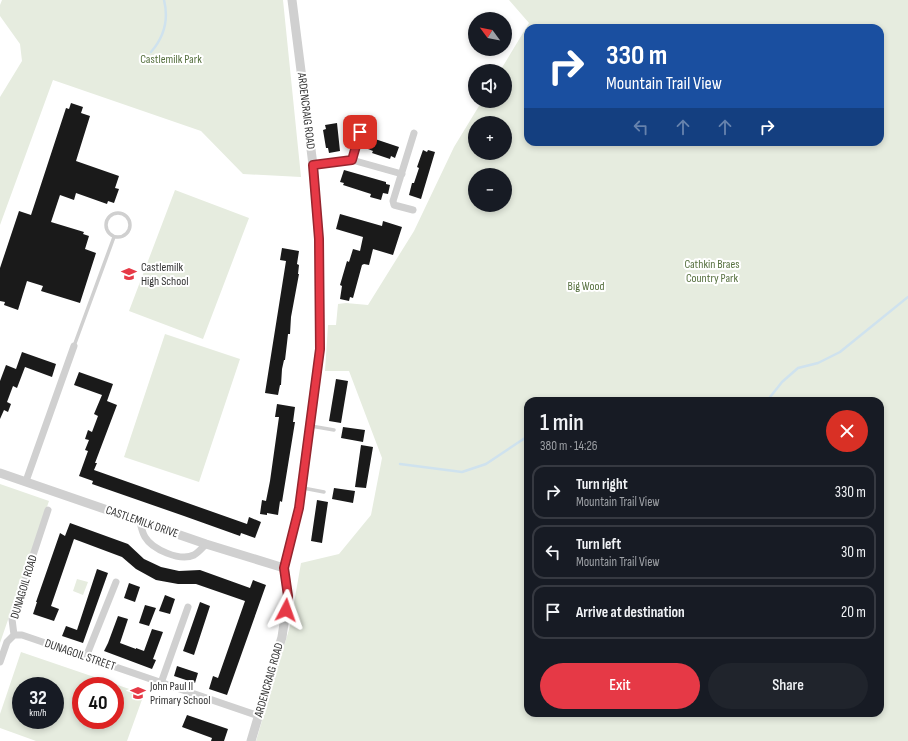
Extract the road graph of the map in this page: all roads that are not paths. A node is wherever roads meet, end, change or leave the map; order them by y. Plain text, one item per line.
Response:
1 (292, 0) edge
2 (364, 119) dead end
3 (414, 133) dead end
4 (352, 160) junction
5 (313, 165) junction
6 (402, 174) junction
7 (413, 210) dead end
8 (114, 237) junction
9 (74, 346) joint
10 (310, 425) junction
11 (334, 430) dead end
12 (0, 472) edge
13 (26, 481) junction
14 (301, 487) junction
15 (324, 492) dead end
16 (48, 510) dead end
17 (140, 522) junction
18 (206, 544) junction
19 (284, 568) junction
20 (116, 582) dead end
21 (188, 606) dead end
22 (14, 636) junction
23 (86, 657) junction
24 (0, 662) edge
25 (161, 683) junction
26 (259, 716) junction
27 (251, 741) edge

1 - 5 street, ARDENCRAIG ROAD
2 - 4 street
3 - 6 street
4 - 5 street
4 - 6 street
5 - 10 street, ARDENCRAIG ROAD
6 - 7 street
8 - 8 lane
8 - 9 lane
9 - 13 street
10 - 11 lane
10 - 14 street, ARDENCRAIG ROAD
12 - 13 street, CASTLEMILK DRIVE
13 - 17 street, CASTLEMILK DRIVE
14 - 15 lane
14 - 19 street, ARDENCRAIG ROAD
16 - 22 street, DUNAGOIL ROAD
17 - 18 street, CASTLEMILK DRIVE
17 - 18 street
18 - 19 street, CASTLEMILK DRIVE
19 - 26 street, ARDENCRAIG ROAD
20 - 23 street
21 - 25 street
22 - 23 street, DUNAGOIL STREET
22 - 24 street, DUNAGOIL ROAD
23 - 25 street, DUNAGOIL STREET
25 - 26 street, DUNAGOIL STREET
26 - 27 street, ARDENCRAIG ROAD

